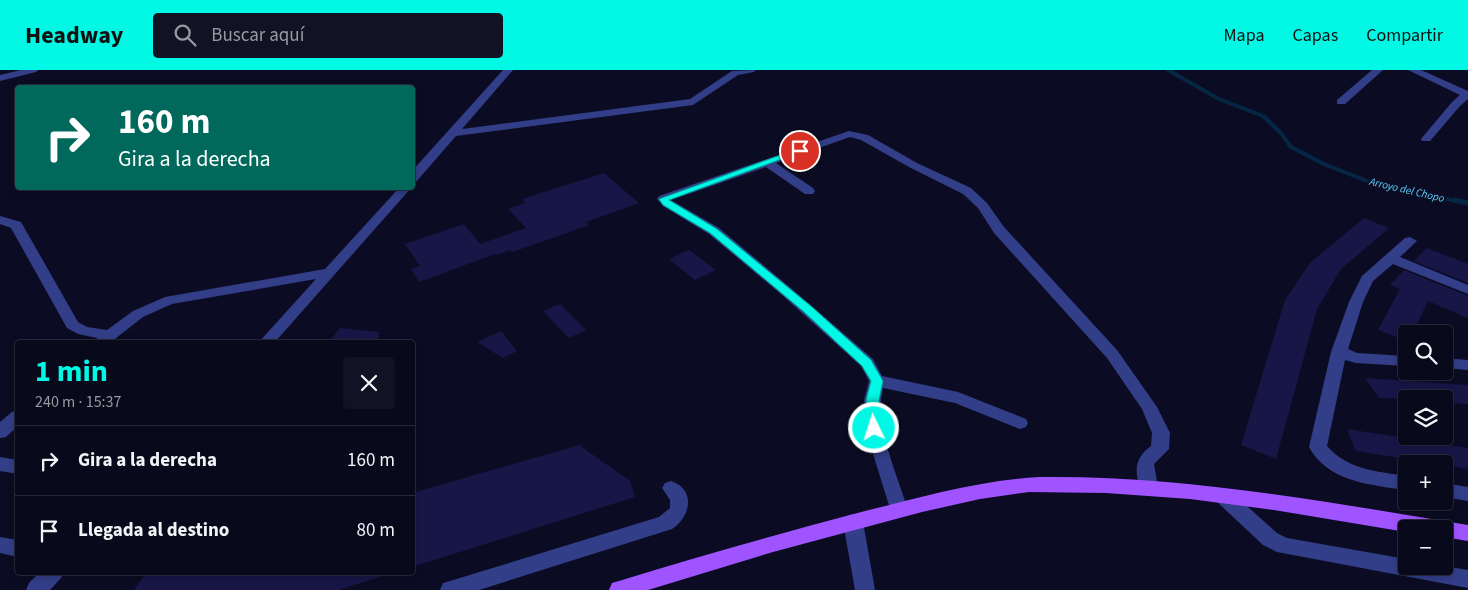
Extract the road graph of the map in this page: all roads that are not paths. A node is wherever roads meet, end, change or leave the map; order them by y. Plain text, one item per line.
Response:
1 (33, 70) edge
2 (508, 70) edge
3 (751, 70) edge
4 (1378, 70) edge
5 (1413, 70) edge
6 (0, 78) edge
7 (1467, 95) edge
8 (1341, 102) dead end
9 (453, 133) junction
10 (1426, 139) dead end
11 (767, 162) junction
12 (415, 176) edge
13 (403, 190) edge
14 (809, 191) dead end
15 (0, 220) edge
16 (1410, 240) dead end
17 (1391, 258) junction
18 (331, 272) junction
19 (1468, 290) edge
20 (106, 339) edge
21 (269, 340) edge
22 (1339, 352) junction
23 (1398, 361) edge
24 (1453, 364) edge
25 (1468, 365) edge
26 (877, 381) junction
27 (15, 419) edge
28 (1020, 423) dead end
29 (0, 432) edge
30 (0, 464) edge
31 (15, 466) edge
32 (1398, 482) edge
33 (1149, 487) junction
34 (671, 488) dead end
35 (1453, 492) edge
36 (1468, 494) edge
37 (1222, 495) junction
38 (899, 510) junction
39 (853, 522) junction
40 (1398, 522) edge
41 (1453, 531) edge
42 (1468, 533) edge
43 (0, 545) edge
44 (15, 548) edge
45 (51, 575) edge
46 (1468, 579) edge
47 (862, 589) edge
48 (36, 590) edge
49 (450, 590) edge
50 (619, 590) edge

1 - 6 street
2 - 9 street
3 - 9 street
4 - 8 street
5 - 7 street
7 - 10 street
9 - 12 street
11 - 14 street
11 - 26 street
11 - 33 street
13 - 18 street
15 - 20 street
16 - 17 street
17 - 19 street
17 - 22 street
18 - 20 street
18 - 21 street
22 - 23 street
22 - 32 street
24 - 25 street
26 - 28 street
26 - 38 street
27 - 29 street
30 - 31 street
33 - 37 main road
33 - 38 main road
34 - 49 street
35 - 36 street
37 - 40 main road
37 - 46 street
38 - 39 main road
39 - 47 street
39 - 50 main road
41 - 42 main road
43 - 44 street
45 - 48 street

